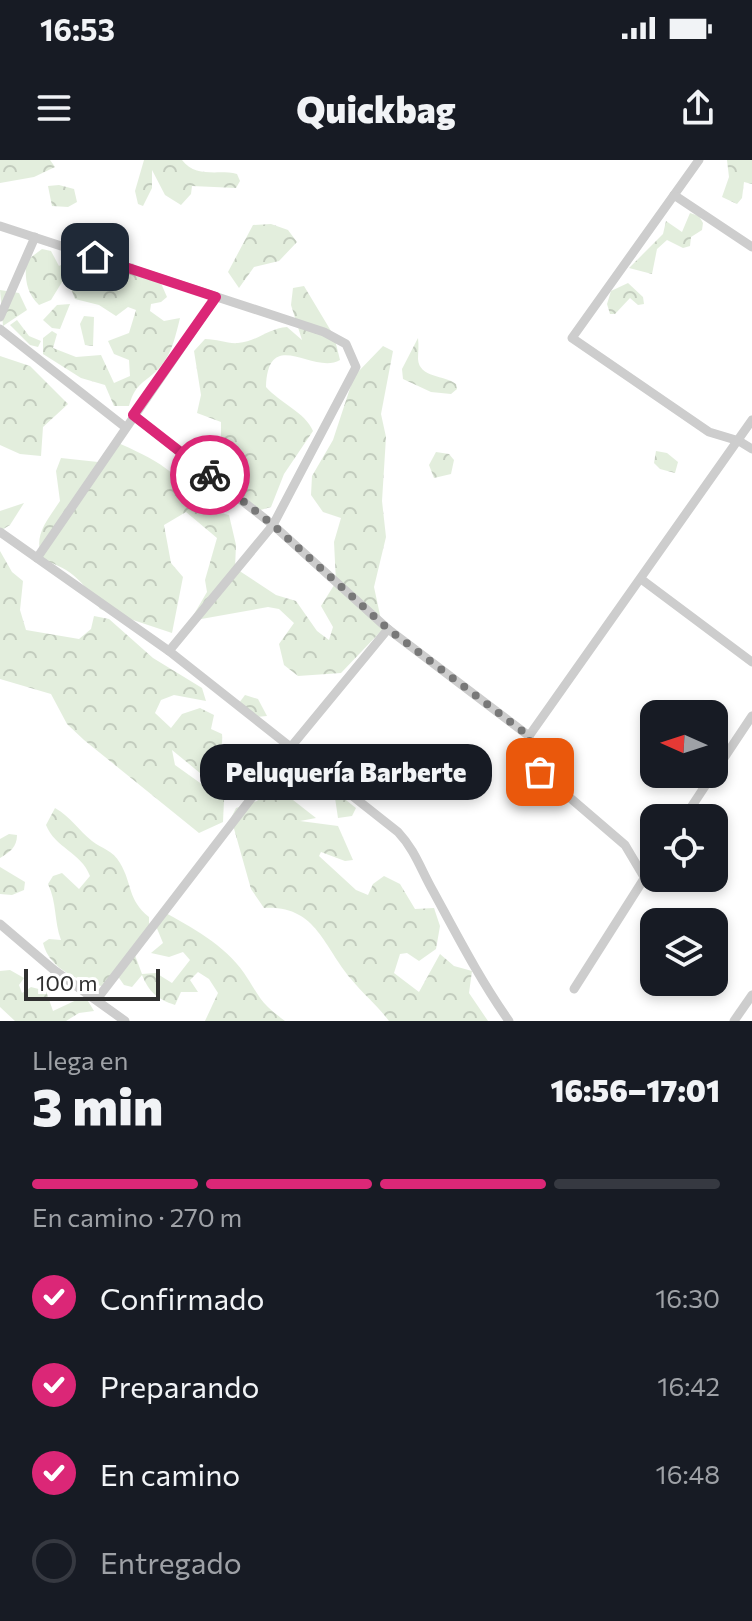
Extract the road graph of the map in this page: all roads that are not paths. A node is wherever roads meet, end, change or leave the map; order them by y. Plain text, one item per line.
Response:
1 (699, 160) edge
2 (674, 195) junction
3 (0, 226) edge
4 (35, 237) junction
5 (752, 247) edge
6 (216, 297) junction
7 (0, 317) edge
8 (0, 329) edge
9 (133, 415) junction
10 (752, 420) edge
11 (125, 427) junction
12 (739, 441) junction
13 (752, 449) edge
14 (273, 525) junction
15 (0, 532) edge
16 (37, 558) junction
17 (641, 579) junction
18 (388, 629) junction
19 (169, 651) junction
20 (752, 662) edge
21 (752, 716) edge
22 (529, 736) junction
23 (290, 748) junction
24 (728, 752) edge
25 (640, 870) edge
26 (640, 883) edge
27 (0, 924) edge
28 (574, 989) dead end
29 (752, 995) edge
30 (97, 999) junction
31 (125, 1021) edge
32 (509, 1021) edge
33 (734, 1021) edge

1 - 2 street
2 - 5 street
2 - 12 street
3 - 4 street
4 - 6 street
4 - 7 street
6 - 9 street
6 - 14 street
8 - 11 street
9 - 11 street
9 - 14 street
10 - 12 street
11 - 16 street
12 - 13 street
12 - 17 street
14 - 18 street
14 - 19 street
15 - 16 street
16 - 19 street
17 - 20 street
17 - 22 street
18 - 22 street
18 - 23 street
19 - 23 street
21 - 24 street
22 - 25 street
23 - 30 street
23 - 32 street
26 - 28 street
27 - 30 street
29 - 33 street
30 - 31 street

